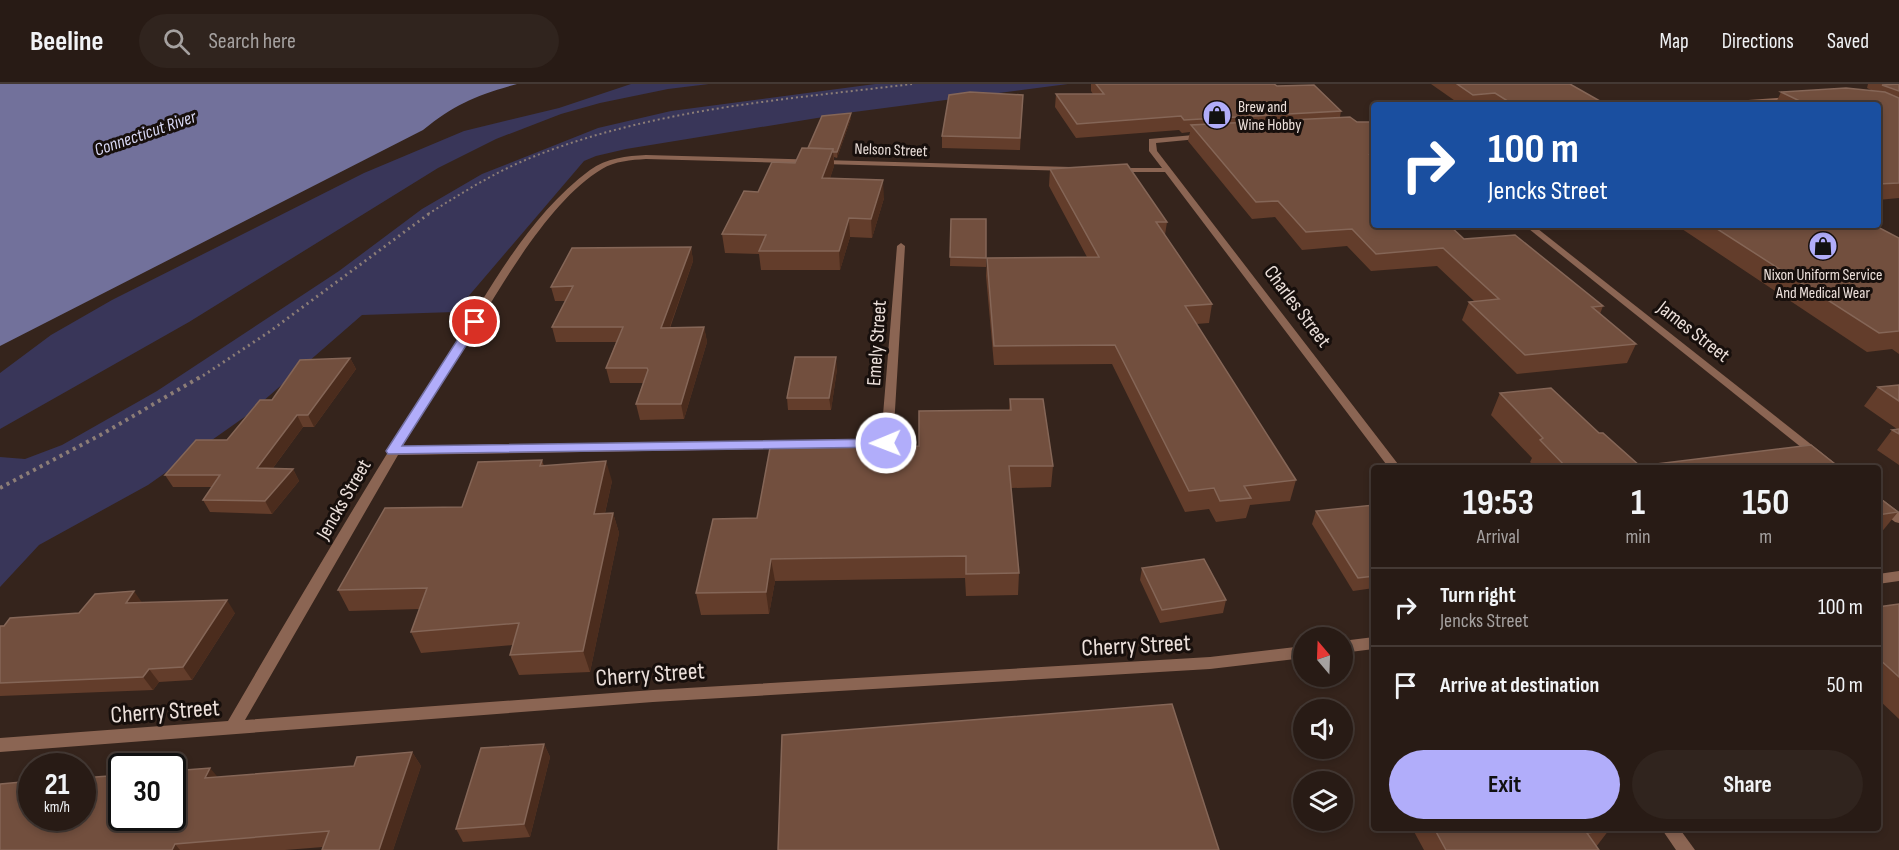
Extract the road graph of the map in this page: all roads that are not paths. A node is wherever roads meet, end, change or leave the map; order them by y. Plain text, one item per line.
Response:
1 (1803, 98) edge
2 (1748, 102) edge
3 (1216, 135) edge
4 (613, 161) joint
5 (1085, 170) edge
6 (1105, 170) edge
7 (1168, 170) junction
8 (1532, 228) edge
9 (901, 246) dead end
10 (393, 451) junction
11 (1393, 465) edge
12 (1831, 465) edge
13 (1881, 504) edge
14 (1899, 519) edge
15 (1899, 576) edge
16 (1881, 579) edge
17 (1371, 643) edge
18 (1353, 646) edge
19 (1293, 653) edge
20 (232, 728) junction
21 (0, 745) edge
22 (1671, 831) edge
23 (1686, 850) edge

1 - 2 street
3 - 7 street, Charles Street
4 - 5 street, Nelson Street
4 - 10 street, Jencks Street
6 - 7 street
7 - 11 street, Charles Street
8 - 12 street, James Street
9 - 10 street, Emely Street
10 - 20 street, Jencks Street
13 - 14 street
15 - 16 street
17 - 18 street
19 - 20 street, Cherry Street
20 - 21 street, Cherry Street
22 - 23 street

